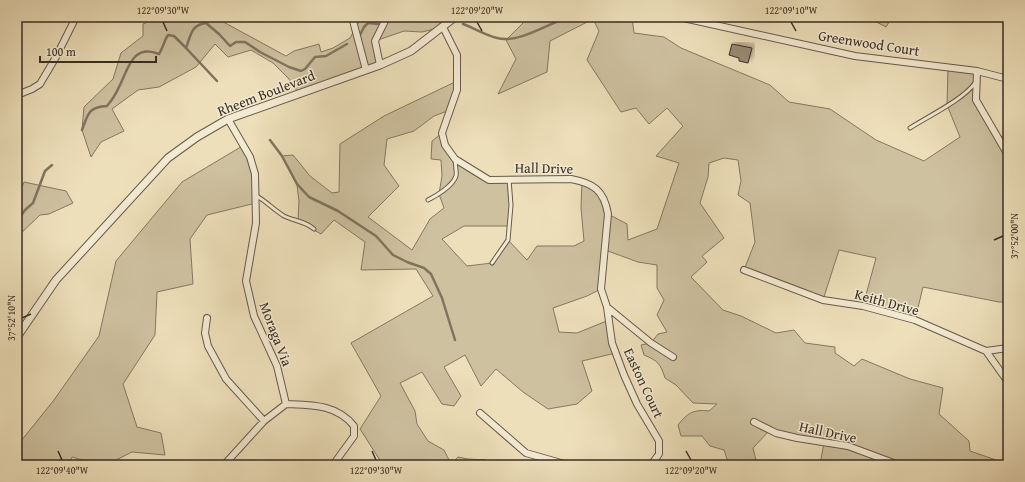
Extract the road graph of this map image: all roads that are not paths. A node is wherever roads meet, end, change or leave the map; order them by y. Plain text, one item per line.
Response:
1 (76, 17) edge
2 (352, 17) edge
3 (387, 17) edge
4 (455, 17) edge
5 (679, 17) edge
6 (443, 27) junction
7 (380, 65) junction
8 (366, 70) junction
9 (977, 71) junction
10 (1008, 79) edge
11 (977, 80) junction
12 (17, 95) edge
13 (228, 119) junction
14 (910, 128) dead end
15 (1008, 155) edge
16 (455, 160) junction
17 (509, 179) junction
18 (255, 195) junction
19 (428, 200) dead end
20 (314, 229) dead end
21 (492, 263) dead end
22 (744, 270) dead end
23 (607, 307) junction
24 (207, 318) dead end
25 (17, 337) edge
26 (1008, 348) edge
27 (986, 351) junction
28 (673, 357) dead end
29 (1008, 382) edge
30 (286, 404) junction
31 (480, 414) dead end
32 (264, 421) junction
33 (754, 422) dead end
34 (224, 465) edge
35 (333, 465) edge
36 (568, 465) edge
37 (651, 465) edge
38 (896, 465) edge

1 - 12 street
2 - 8 street
3 - 7 street
4 - 6 street, Rheem Boulevard
5 - 9 street, Greenwood Court
6 - 7 street, Rheem Boulevard
6 - 16 street, Hall Drive
7 - 8 street, Rheem Boulevard
8 - 13 street, Rheem Boulevard
9 - 10 street, Greenwood Court
9 - 11 street
11 - 14 lane
11 - 15 street
13 - 18 street, Moraga Via
13 - 25 street, Rheem Boulevard
16 - 17 street, Hall Drive
16 - 19 lane
17 - 21 lane
17 - 23 street, Hall Drive
18 - 20 lane
18 - 30 street, Moraga Via
22 - 27 street, Keith Drive
23 - 28 street
23 - 37 street, Easton Court
24 - 32 street
26 - 27 street
27 - 29 street
30 - 32 street
30 - 35 street
31 - 36 street
32 - 34 street
33 - 38 street, Hall Drive

